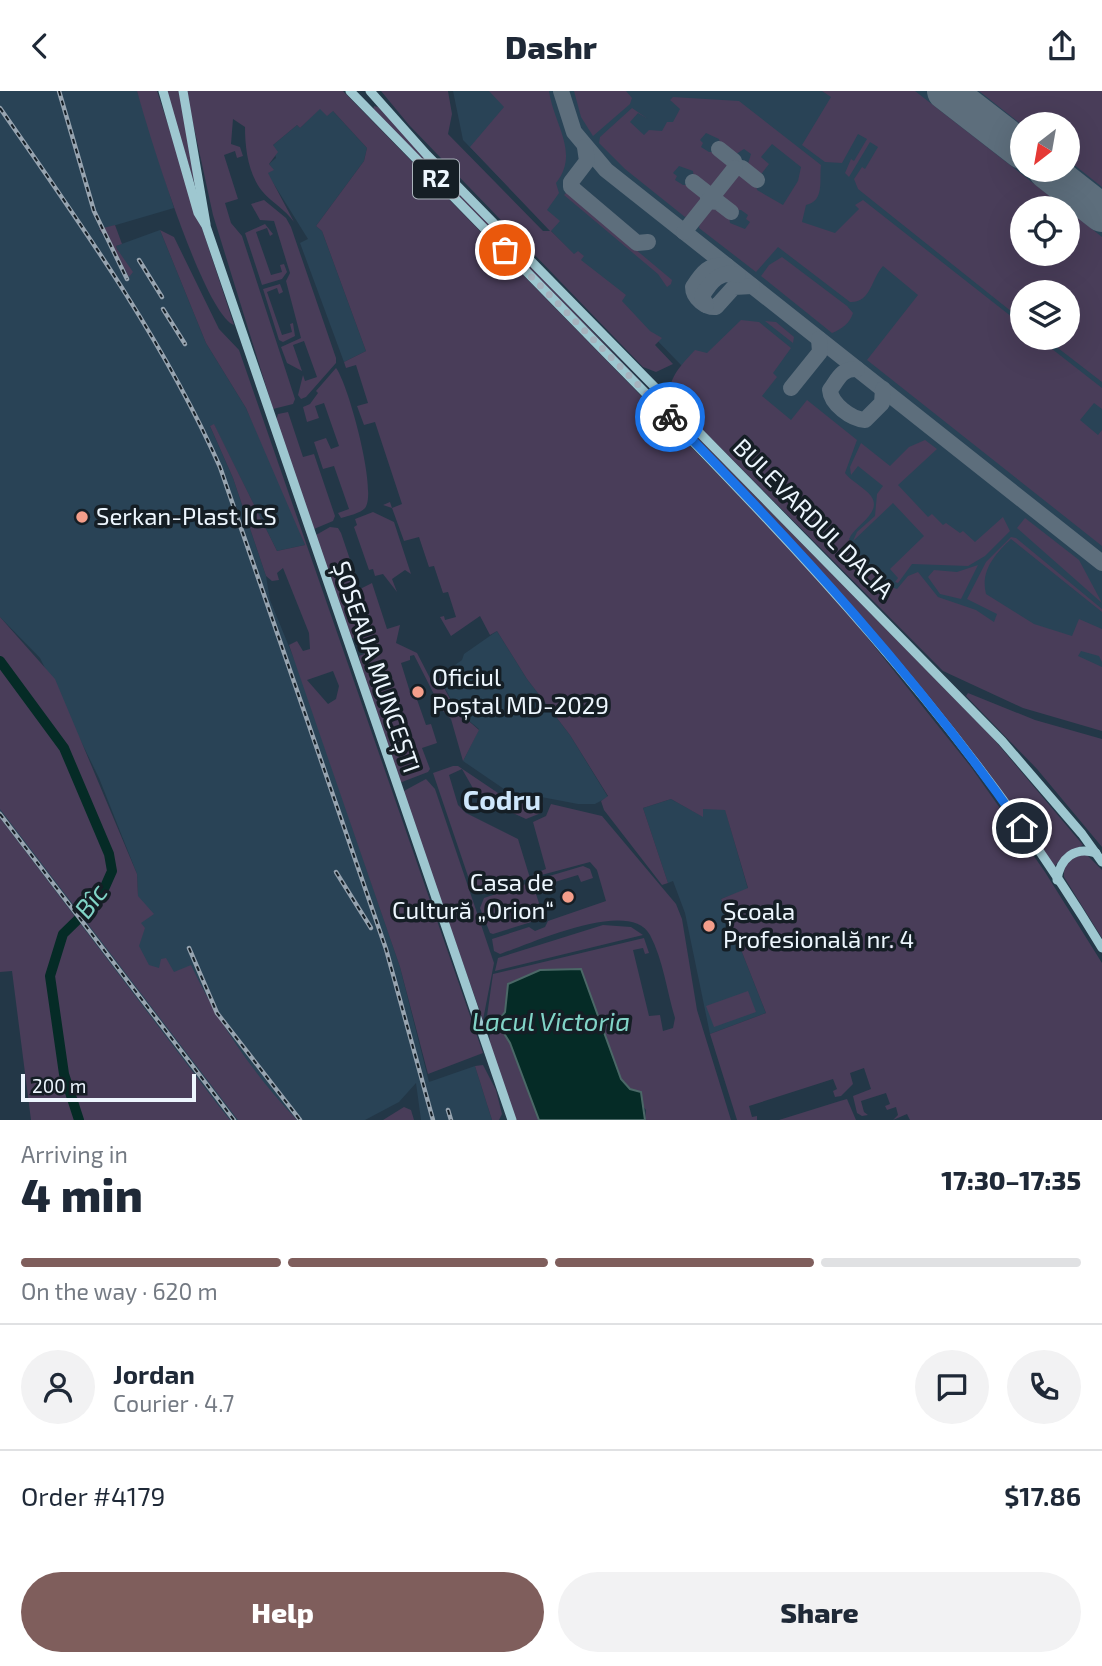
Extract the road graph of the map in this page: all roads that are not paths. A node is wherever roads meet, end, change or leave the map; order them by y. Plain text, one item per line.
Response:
1 (163, 91) edge
2 (183, 91) edge
3 (350, 91) edge
4 (372, 94) edge
5 (365, 106) junction
6 (206, 226) junction
7 (659, 391) junction
8 (652, 399) junction
9 (1099, 857) edge
10 (1057, 880) junction
11 (1102, 948) edge
12 (512, 1120) edge

1 - 6 main road, ȘOSEAUA MUNCEȘTI
2 - 6 main road, ȘOSEAUA MUNCEȘTI
3 - 5 main road, BULEVARDUL DACIA / R2
4 - 5 main road
4 - 7 main road, BULEVARDUL DACIA / R2
5 - 8 main road, BULEVARDUL DACIA / R2
6 - 12 main road, ȘOSEAUA MUNCEȘTI
7 - 8 main road
7 - 9 main road, BULEVARDUL DACIA / R2
8 - 10 main road, BULEVARDUL DACIA / R2
9 - 10 main road
10 - 11 main road, BULEVARDUL DACIA / R2

